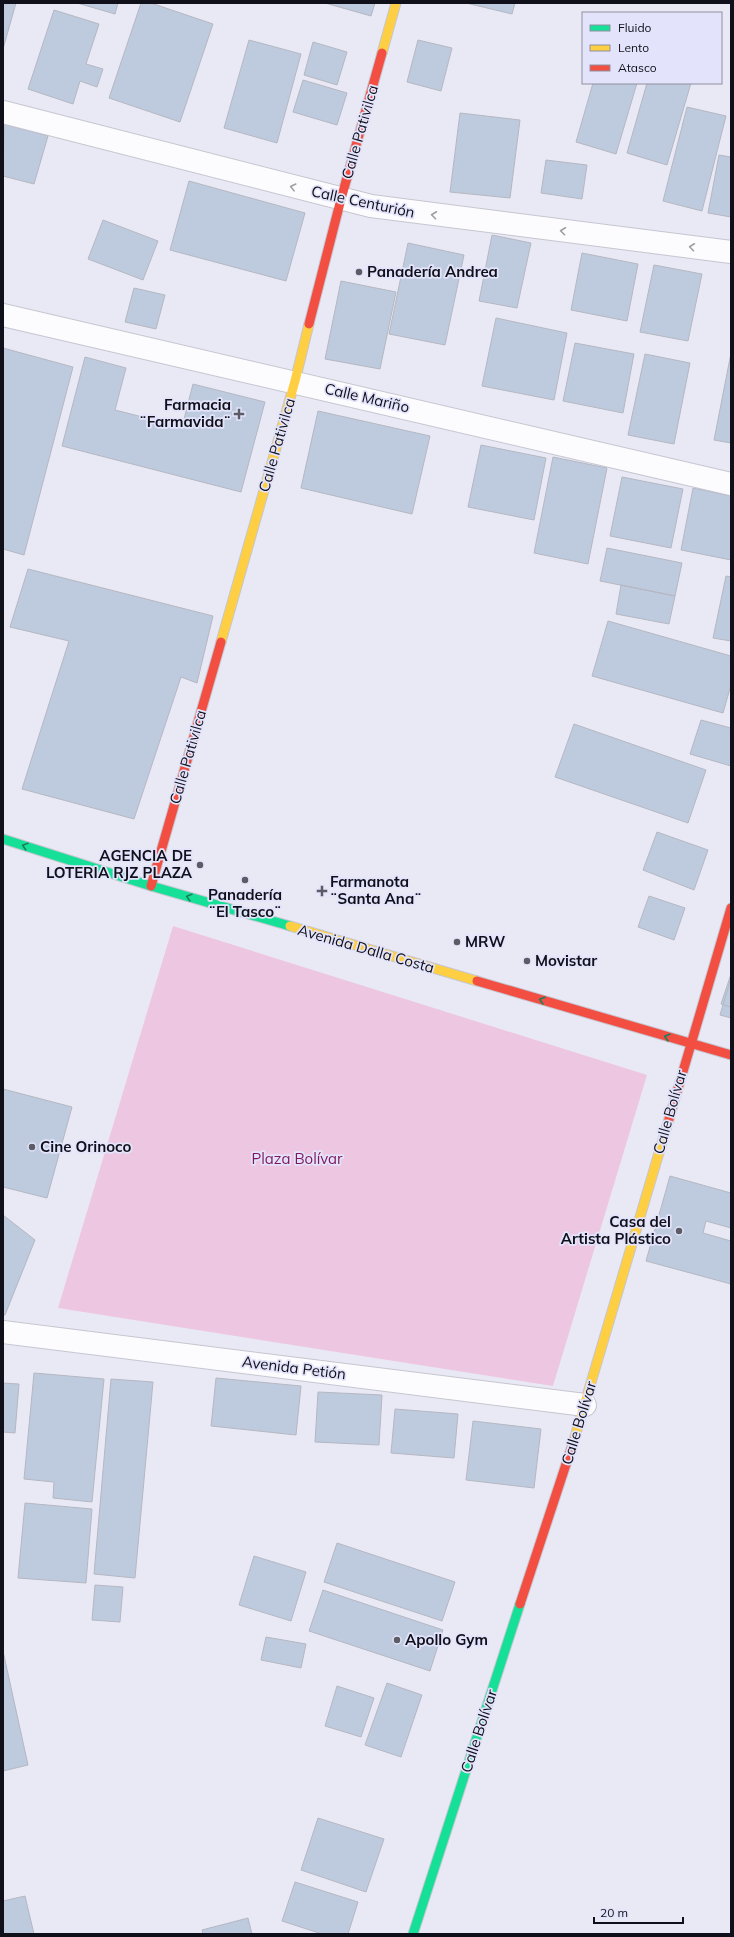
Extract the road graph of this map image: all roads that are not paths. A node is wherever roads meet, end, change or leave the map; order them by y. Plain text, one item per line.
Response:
1 (396, 3) edge
2 (3, 112) edge
3 (341, 199) junction
4 (731, 252) edge
5 (3, 315) edge
6 (295, 382) junction
7 (731, 484) edge
8 (3, 839) edge
9 (151, 886) junction
10 (731, 908) edge
11 (690, 1044) junction
12 (731, 1056) edge
13 (3, 1332) edge
14 (586, 1405) junction
15 (413, 1934) edge

1 - 3 street, Calle Pativilca
3 -> 2 street, Calle Centurión
4 -> 3 street, Calle Centurión
3 - 6 street, Calle Pativilca
5 - 6 street, Calle Mariño
6 - 7 street, Calle Mariño
6 - 9 street, Calle Pativilca
9 -> 8 street, Avenida Dalla Costa
11 -> 9 street, Avenida Dalla Costa
10 - 11 street, Calle Bolívar
11 - 12 street, Avenida Dalla Costa
11 - 14 street, Calle Bolívar
13 - 14 street, Avenida Petión
14 - 15 street, Calle Bolívar

